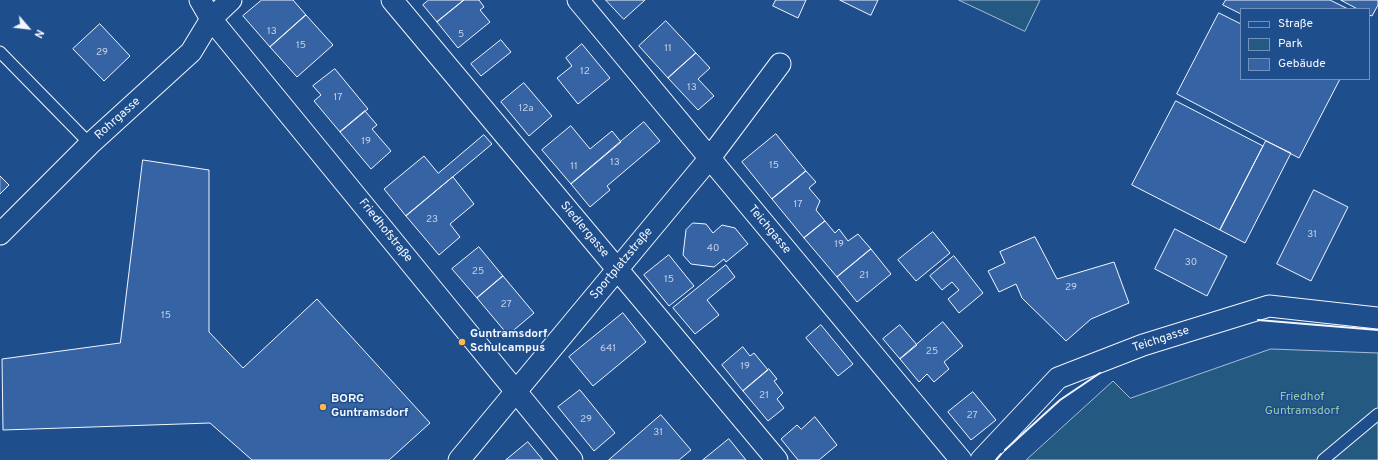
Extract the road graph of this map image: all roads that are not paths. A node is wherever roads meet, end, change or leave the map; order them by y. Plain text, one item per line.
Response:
1 (200, 0) edge
2 (231, 0) edge
3 (392, 0) edge
4 (578, 0) edge
5 (211, 19) junction
6 (0, 52) edge
7 (780, 64) dead end
8 (90, 144) junction
9 (709, 159) junction
10 (0, 234) edge
11 (618, 271) junction
12 (1378, 318) edge
13 (515, 391) junction
14 (1378, 414) edge
15 (459, 460) edge
16 (572, 460) edge
17 (777, 460) edge
18 (961, 460) edge
19 (981, 460) edge
20 (1323, 460) edge

1 - 5 street, Friedhofstraße
2 - 5 street, Rohrgasse
3 - 11 street, Siedlergasse
4 - 9 street, Teichgasse
5 - 8 street, Rohrgasse
5 - 13 street, Friedhofstraße
6 - 8 lane
7 - 9 street, Sportplatzstraße
8 - 10 street, Rohrgasse
9 - 11 street, Sportplatzstraße
9 - 18 street, Teichgasse
11 - 13 street, Sportplatzstraße
11 - 17 street, Siedlergasse
12 - 19 street, Teichgasse
13 - 15 street, Sportplatzstraße
13 - 16 street, Friedhofstraße
14 - 20 lane

